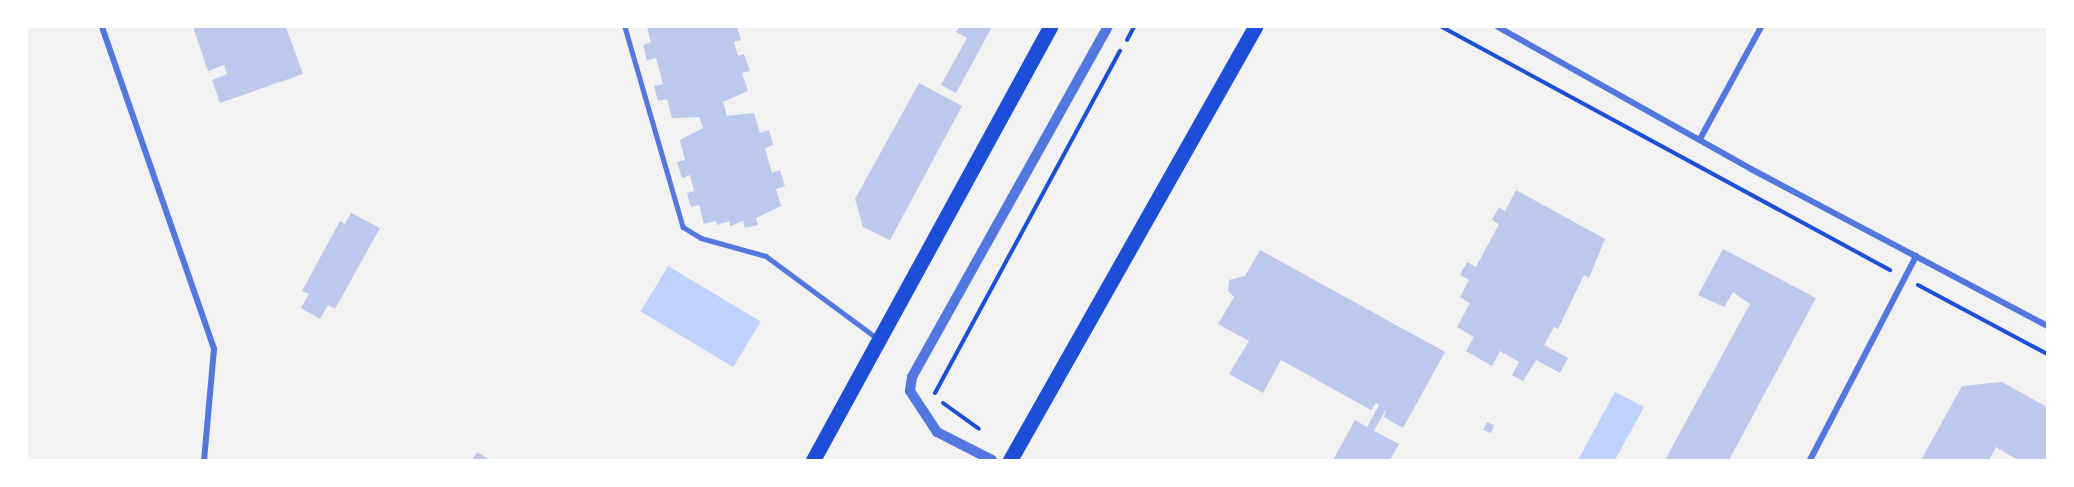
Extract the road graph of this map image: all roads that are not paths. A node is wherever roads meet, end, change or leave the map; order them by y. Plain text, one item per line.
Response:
1 (102, 27) edge
2 (625, 27) edge
3 (1050, 27) edge
4 (1108, 27) edge
5 (1255, 27) edge
6 (1498, 27) edge
7 (1761, 27) edge
8 (1700, 139) junction
9 (1916, 256) junction
10 (2047, 326) edge
11 (879, 340) junction
12 (204, 460) edge
13 (813, 460) edge
14 (992, 460) edge
15 (1010, 460) edge
16 (1810, 460) edge

1 - 12 street
2 - 11 lane
3 - 11 main road
4 - 14 street
5 - 15 main road
6 - 8 street
7 - 8 street
8 - 9 street
9 - 10 street
9 - 16 street
11 - 13 main road

